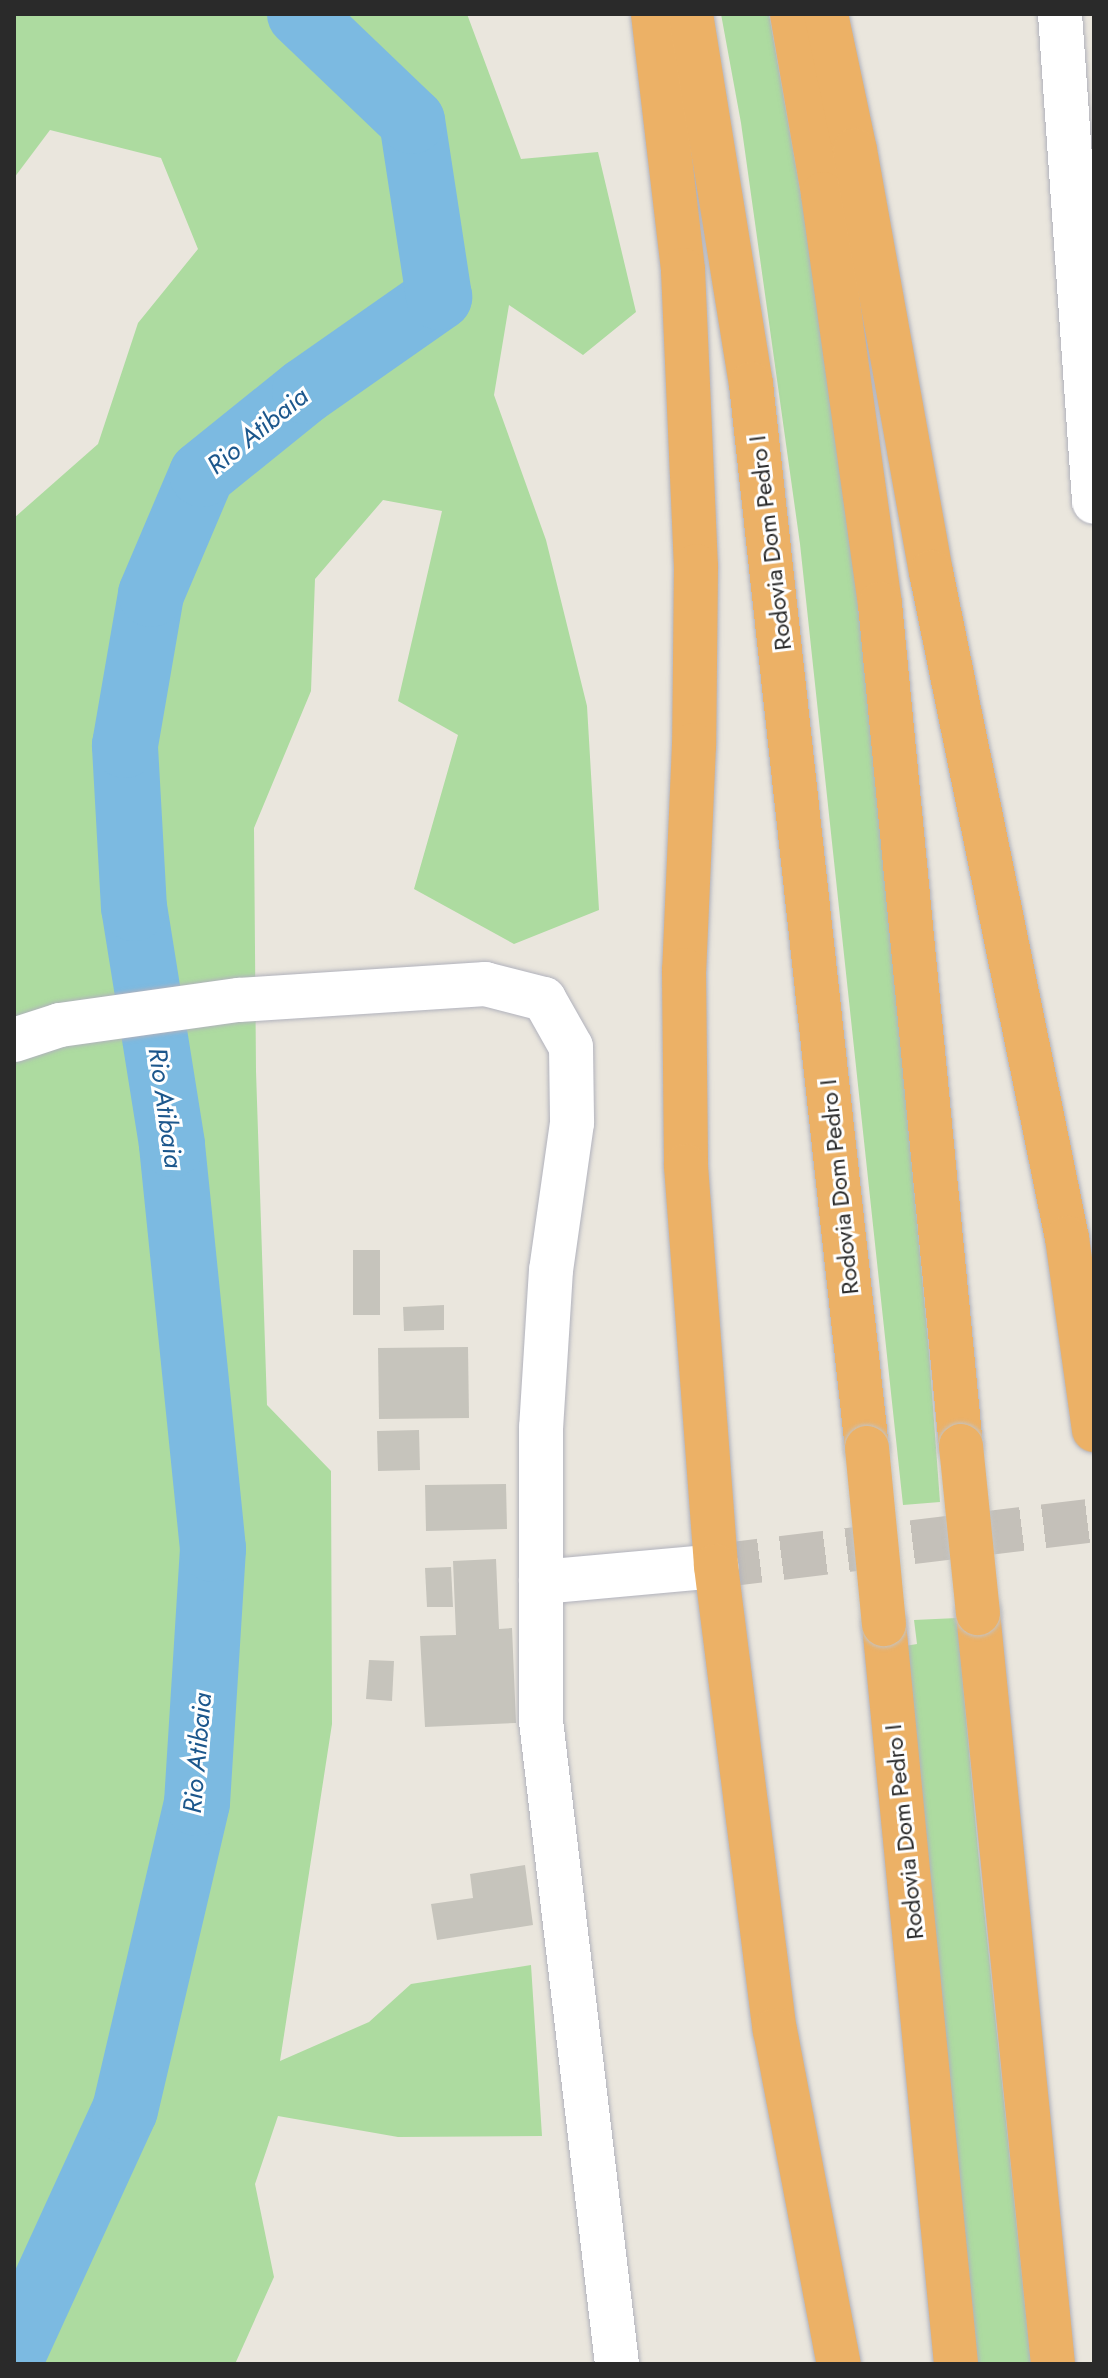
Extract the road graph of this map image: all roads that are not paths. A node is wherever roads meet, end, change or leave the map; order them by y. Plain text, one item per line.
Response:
1 (653, 14) edge
2 (691, 14) edge
3 (792, 14) edge
4 (826, 14) edge
5 (1060, 14) edge
6 (1094, 502) edge
7 (14, 1040) edge
8 (1094, 1430) edge
9 (716, 1566) junction
10 (541, 1582) junction
11 (617, 2364) edge
12 (839, 2364) edge
13 (956, 2364) edge
14 (1053, 2364) edge

1 - 9 highway
2 - 13 highway, Rodovia Dom Pedro I, bridge
3 - 14 highway, bridge
4 - 8 highway
5 - 6 street
7 - 10 street
9 - 10 street
9 - 12 highway
10 - 11 street

